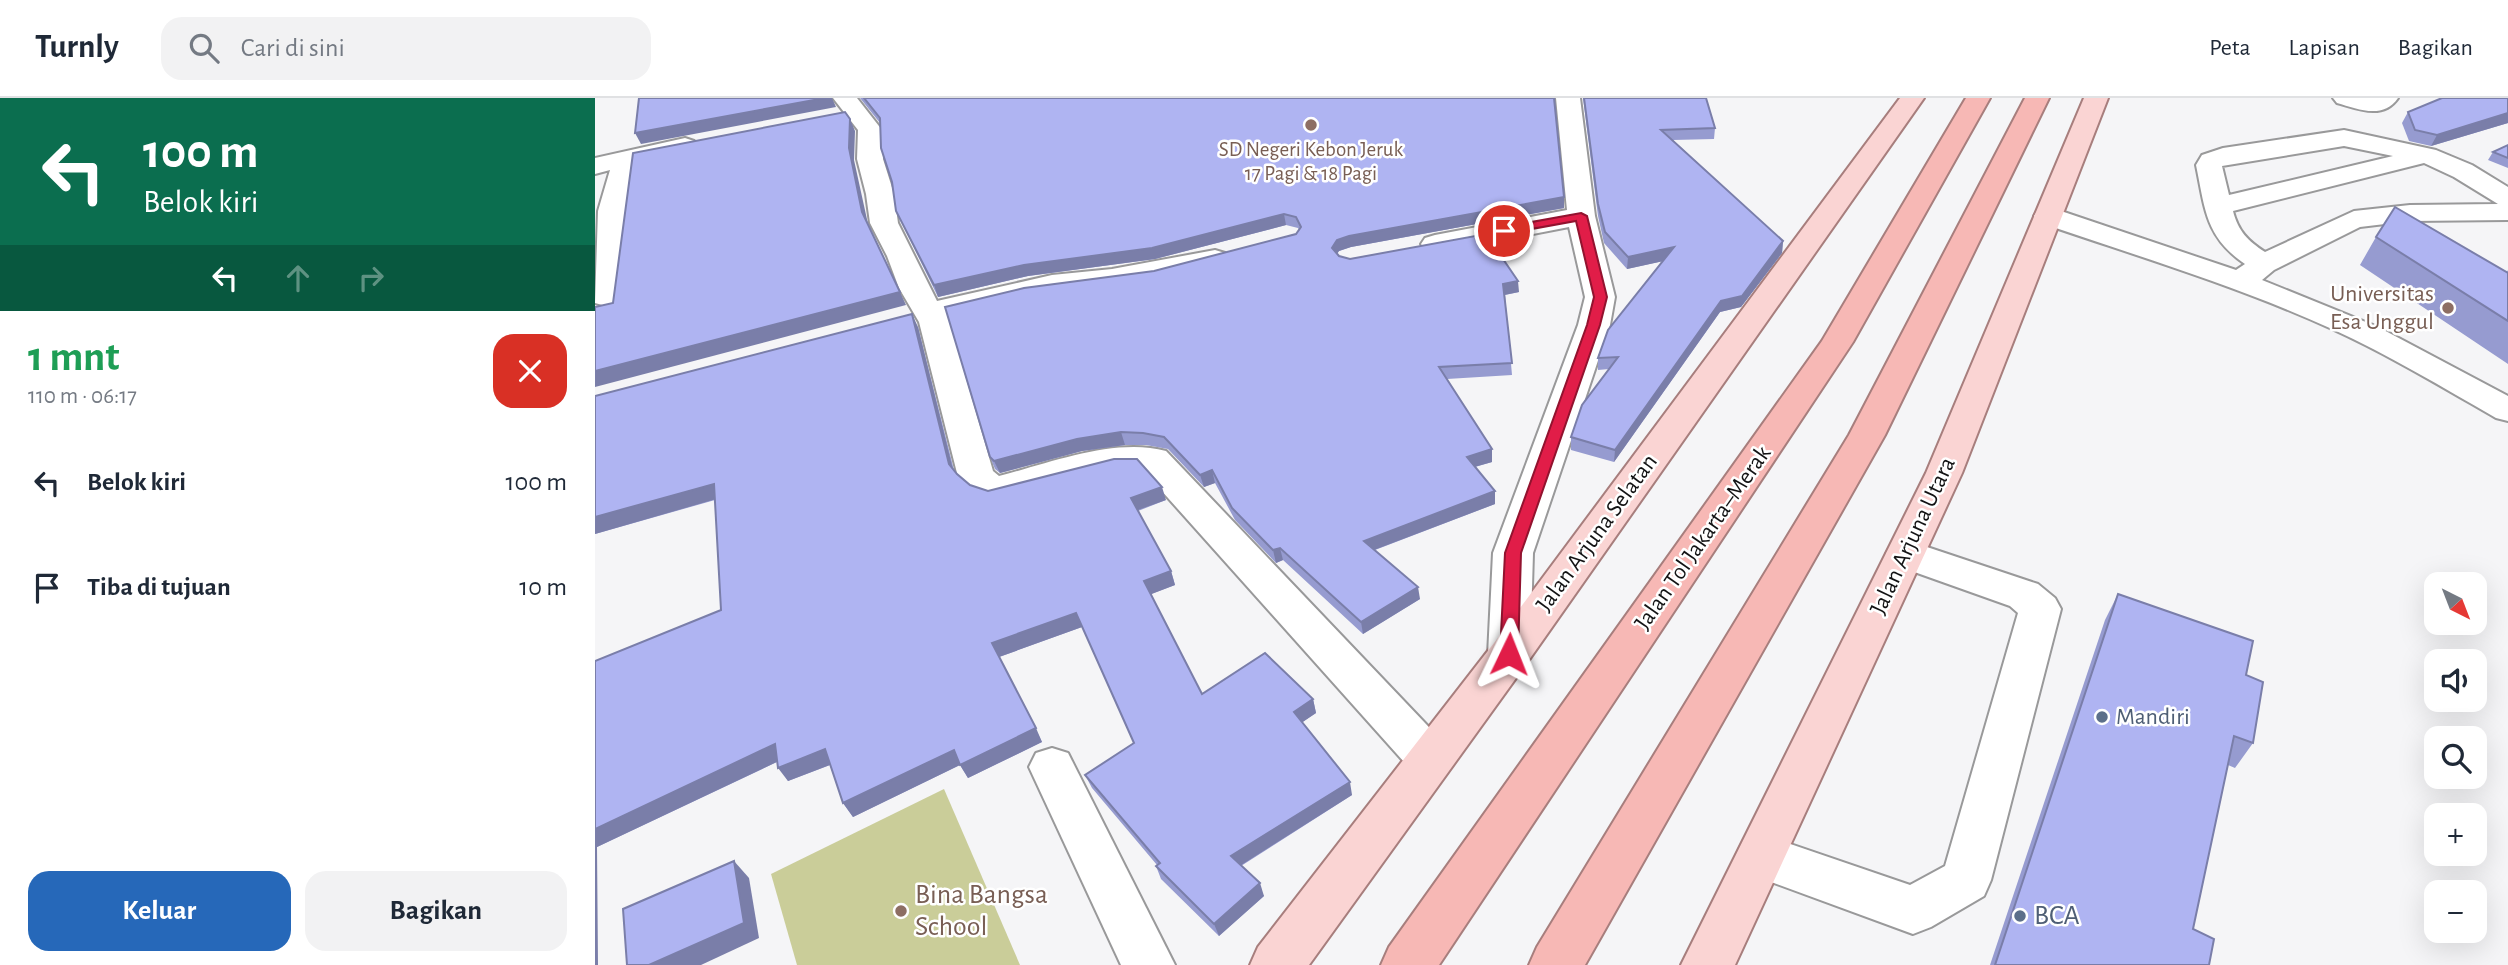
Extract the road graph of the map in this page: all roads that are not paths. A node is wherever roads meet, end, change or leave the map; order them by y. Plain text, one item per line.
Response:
1 (1568, 98) edge
2 (1912, 98) edge
3 (1977, 98) edge
4 (2037, 98) edge
5 (2096, 98) edge
6 (2345, 98) edge
7 (2386, 98) edge
8 (844, 110) edge
9 (711, 142) edge
10 (2427, 155) junction
11 (627, 157) junction
12 (595, 166) edge
13 (2508, 198) edge
14 (2218, 206) junction
15 (2508, 212) edge
16 (1581, 216) junction
17 (2048, 216) junction
18 (1405, 249) edge
19 (1236, 252) edge
20 (2252, 273) junction
21 (606, 297) dead end
22 (918, 316) junction
23 (2508, 410) edge
24 (1906, 554) junction
25 (1509, 654) junction
26 (1429, 758) junction
27 (1052, 767) dead end
28 (1761, 856) junction
29 (1148, 965) edge
30 (1277, 965) edge
31 (1408, 965) edge
32 (1556, 965) edge
33 (1708, 965) edge

1 - 16 street
2 - 25 main road, Jalan Arjuna Selatan
3 - 31 highway, Jalan Tol Jakarta–Merak
4 - 32 highway
5 - 17 main road, Jalan Arjuna Utara
6 - 7 street
8 - 22 street
9 - 11 street
10 - 13 street
10 - 14 street
10 - 14 street
11 - 12 street
11 - 21 street
14 - 20 street
15 - 20 street
16 - 18 street
16 - 25 street
17 - 20 street
17 - 24 main road, Jalan Arjuna Utara
19 - 22 street
20 - 23 street
22 - 26 street
24 - 28 main road, Jalan Arjuna Utara
24 - 28 street
25 - 26 main road, Jalan Arjuna Selatan
26 - 30 main road, Jalan Arjuna Selatan
27 - 29 street
28 - 33 main road, Jalan Arjuna Utara

